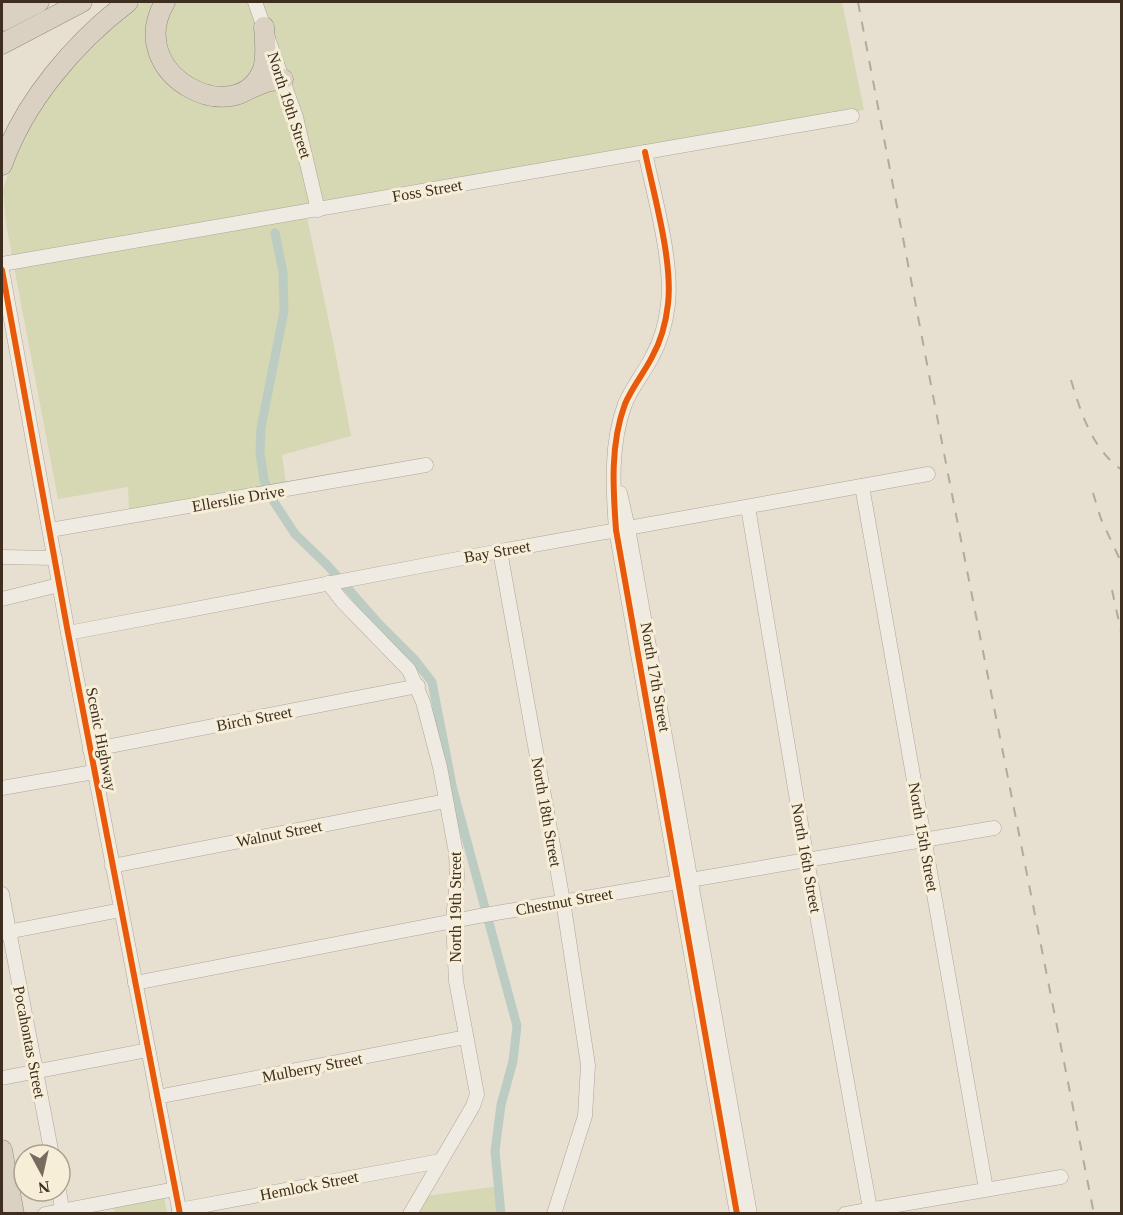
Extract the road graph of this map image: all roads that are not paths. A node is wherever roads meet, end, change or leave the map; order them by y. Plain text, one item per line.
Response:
1 (39, 2) edge
2 (82, 2) edge
3 (128, 2) edge
4 (165, 2) edge
5 (255, 2) edge
6 (61, 13) junction
7 (2, 21) edge
8 (264, 27) junction
9 (2, 44) edge
10 (2, 53) edge
11 (283, 79) junction
12 (241, 92) junction
13 (852, 116) dead end
14 (645, 152) junction
15 (2, 165) edge
16 (318, 210) junction
17 (2, 264) edge
18 (2, 270) edge
19 (426, 465) dead end
20 (928, 474) dead end
21 (862, 486) junction
22 (748, 507) junction
23 (622, 529) junction
24 (50, 530) junction
25 (500, 550) junction
26 (2, 557) edge
27 (55, 558) junction
28 (331, 582) junction
29 (59, 585) junction
30 (2, 599) edge
31 (68, 633) junction
32 (418, 686) junction
33 (90, 750) junction
34 (94, 772) junction
35 (2, 788) edge
36 (446, 801) junction
37 (994, 828) dead end
38 (924, 839) junction
39 (807, 860) junction
40 (112, 866) junction
41 (684, 881) junction
42 (2, 894) edge
43 (563, 901) junction
44 (121, 910) junction
45 (453, 921) junction
46 (5, 932) edge
47 (135, 983) junction
48 (706, 1002) junction
49 (466, 1037) junction
50 (148, 1050) junction
51 (35, 1071) junction
52 (2, 1078) edge
53 (157, 1097) junction
54 (50, 1143) edge
55 (2, 1150) edge
56 (440, 1161) junction
57 (1060, 1177) dead end
58 (175, 1189) junction
59 (986, 1189) junction
60 (870, 1209) junction
61 (63, 1212) edge
62 (179, 1212) edge
63 (14, 1214) edge
64 (45, 1214) edge
65 (410, 1214) edge
66 (554, 1214) edge
67 (737, 1214) edge
68 (750, 1214) edge
69 (845, 1214) edge

1 - 7 highway
2 - 6 highway
3 - 15 highway
4 - 12 highway
5 - 8 street, North 19th Street
6 - 9 highway
6 - 10 highway
8 - 11 street, North 19th Street
8 - 12 highway
11 - 12 highway
11 - 16 street, North 19th Street
13 - 14 street, Foss Street
14 - 16 street, Foss Street
14 - 23 street, North 17th Street
16 - 17 street, Foss Street
18 - 24 street, Scenic Highway
19 - 24 street, Ellerslie Drive
20 - 21 street, Bay Street
21 - 22 street, Bay Street
21 - 38 street, North 15th Street
22 - 23 street, Bay Street
22 - 39 street, North 16th Street
23 - 25 street, Bay Street
23 - 41 street, North 17th Street
24 - 27 street, Scenic Highway
25 - 28 street, Bay Street
25 - 43 street, North 18th Street
26 - 27 street
27 - 29 street, Scenic Highway
28 - 31 street, Bay Street
28 - 32 street, North 19th Street
29 - 30 street
29 - 31 street, Scenic Highway
31 - 33 street, Scenic Highway
32 - 33 street, Birch Street
32 - 36 street, North 19th Street
33 - 34 street, Scenic Highway
34 - 35 street
34 - 40 street, Scenic Highway
36 - 40 street, Walnut Street
36 - 45 street, North 19th Street
37 - 38 street, Chestnut Street
38 - 39 street, Chestnut Street
38 - 59 street, North 15th Street
39 - 41 street, Chestnut Street
39 - 60 street, North 16th Street
40 - 44 street, Scenic Highway
41 - 43 street, Chestnut Street
41 - 48 street, North 17th Street
42 - 46 street, Pocahontas Street
43 - 45 street, Chestnut Street
43 - 66 street, North 18th Street
44 - 46 street
44 - 47 street, Scenic Highway
45 - 47 street, Chestnut Street
45 - 49 street, North 19th Street
46 - 51 street, Pocahontas Street
47 - 50 street, Scenic Highway
48 - 67 street, North 17th Street
48 - 68 street, North 17th Street
49 - 53 street, Mulberry Street
49 - 56 street, North 19th Street
50 - 51 street
50 - 53 street, Scenic Highway
51 - 52 street
51 - 54 street, Pocahontas Street
53 - 58 street, Scenic Highway
55 - 63 highway
56 - 62 street, Hemlock Street
56 - 65 street, North 19th Street
57 - 59 street
58 - 61 street
58 - 62 street, Scenic Highway
59 - 60 street
60 - 69 street
61 - 64 street

